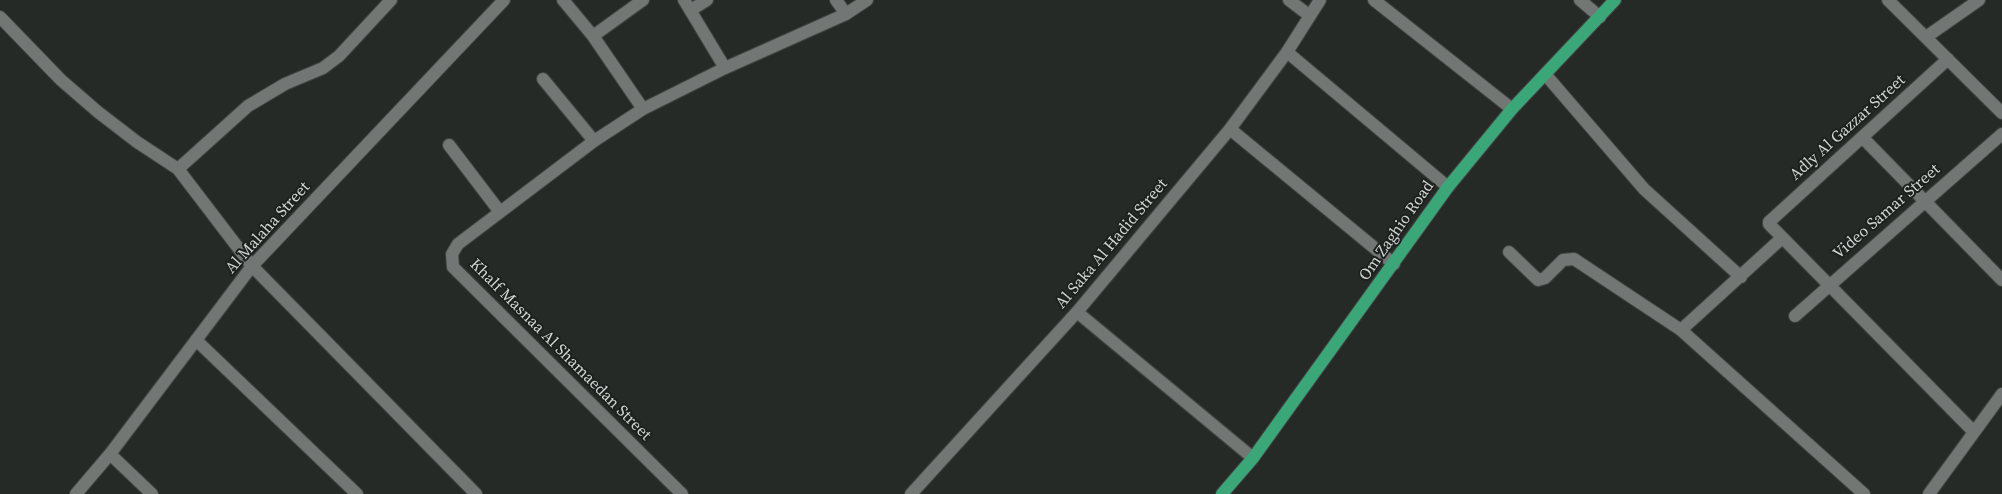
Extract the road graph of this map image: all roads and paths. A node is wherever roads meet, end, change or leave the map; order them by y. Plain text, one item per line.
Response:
1 (391, 0) edge
2 (504, 0) edge
3 (563, 0) edge
4 (643, 0) edge
5 (707, 0) edge
6 (836, 0) edge
7 (867, 0) edge
8 (1289, 0) edge
9 (1320, 0) edge
10 (1374, 0) edge
11 (1580, 0) edge
12 (1615, 0) edge
13 (1888, 0) edge
14 (1979, 0) edge
15 (687, 5) edge
16 (846, 14) junction
17 (1310, 16) junction
18 (1600, 16) junction
19 (0, 17) edge
20 (593, 36) junction
21 (1926, 37) junction
22 (1287, 52) junction
23 (1948, 59) junction
24 (725, 68) junction
25 (1545, 74) junction
26 (543, 79) dead end
27 (1512, 109) junction
28 (643, 110) junction
29 (2002, 113) edge
30 (1230, 129) junction
31 (2002, 134) edge
32 (1862, 137) junction
33 (594, 141) junction
34 (449, 145) dead end
35 (178, 169) junction
36 (1448, 187) junction
37 (1924, 200) junction
38 (500, 212) junction
39 (1782, 238) junction
40 (1508, 252) dead end
41 (1394, 264) junction
42 (252, 266) junction
43 (1741, 277) junction
44 (2002, 280) edge
45 (1829, 285) junction
46 (1077, 312) junction
47 (1795, 316) dead end
48 (1681, 330) junction
49 (196, 340) junction
50 (2002, 394) edge
51 (1974, 432) junction
52 (110, 454) junction
53 (1253, 458) junction
54 (76, 494) edge
55 (152, 494) edge
56 (356, 494) edge
57 (476, 494) edge
58 (682, 494) edge
59 (910, 494) edge
60 (1222, 494) edge
61 (1864, 494) edge
62 (1929, 494) edge

1 - 35 street
2 - 42 street, Al Malaha Street
3 - 20 street
4 - 20 street
5 - 15 street
6 - 16 street
7 - 16 street, Khalf Masnaa Al Shamaedan Street
8 - 17 street
9 - 17 street, Al Saka Al Hadid Street
10 - 27 street
11 - 18 street
12 - 18 main road, Om Zaghio Road
13 - 21 street
14 - 21 street
15 - 24 street
16 - 24 street, Khalf Masnaa Al Shamaedan Street
17 - 22 street, Al Saka Al Hadid Street
18 - 25 main road, Om Zaghio Road
19 - 35 street
20 - 28 street
21 - 23 street
22 - 30 street, Al Saka Al Hadid Street
22 - 36 street
23 - 29 street
23 - 32 street, Adly Al Gazzar Street
24 - 28 street, Khalf Masnaa Al Shamaedan Street
25 - 27 main road, Om Zaghio Road
25 - 43 street
26 - 33 street
27 - 36 main road, Om Zaghio Road
28 - 33 street, Khalf Masnaa Al Shamaedan Street
30 - 41 street
30 - 46 street, Al Saka Al Hadid Street
31 - 37 street, Video Samar Street
32 - 37 street
32 - 39 street, Adly Al Gazzar Street
33 - 38 street, Khalf Masnaa Al Shamaedan Street
34 - 38 street
35 - 42 street
36 - 41 main road, Om Zaghio Road
37 - 44 street
37 - 45 street, Video Samar Street
38 - 58 street, Khalf Masnaa Al Shamaedan Street
39 - 43 street
39 - 45 street
40 - 48 street
41 - 53 main road, Om Zaghio Road
42 - 49 street, Al Malaha Street
42 - 57 street
43 - 48 street
45 - 47 street, Video Samar Street
45 - 51 street
46 - 53 street
46 - 59 street, Al Saka Al Hadid Street
48 - 61 street
49 - 52 street, Al Malaha Street
49 - 56 street
50 - 51 street
51 - 62 street
52 - 54 street, Al Malaha Street
52 - 55 street
53 - 60 main road, Om Zaghio Road

